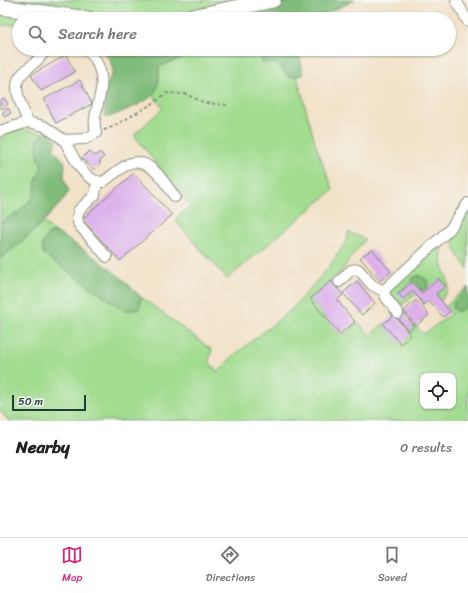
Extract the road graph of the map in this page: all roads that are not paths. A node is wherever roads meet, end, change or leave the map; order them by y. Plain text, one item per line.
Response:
1 (273, 0) edge
2 (456, 0) edge
3 (0, 7) edge
4 (19, 12) edge
5 (216, 12) edge
6 (468, 22) edge
7 (42, 56) edge
8 (93, 56) edge
9 (28, 122) junction
10 (0, 131) edge
11 (64, 140) junction
12 (97, 182) junction
13 (175, 197) dead end
14 (468, 203) edge
15 (107, 257) dead end
16 (339, 282) dead end
17 (383, 291) junction
18 (398, 313) dead end

1 - 5 highway
2 - 6 lane
3 - 4 highway
7 - 9 lane
8 - 11 lane
9 - 10 lane
9 - 11 lane
11 - 12 lane
12 - 13 lane
12 - 15 lane
14 - 17 lane
16 - 17 lane
17 - 18 lane

